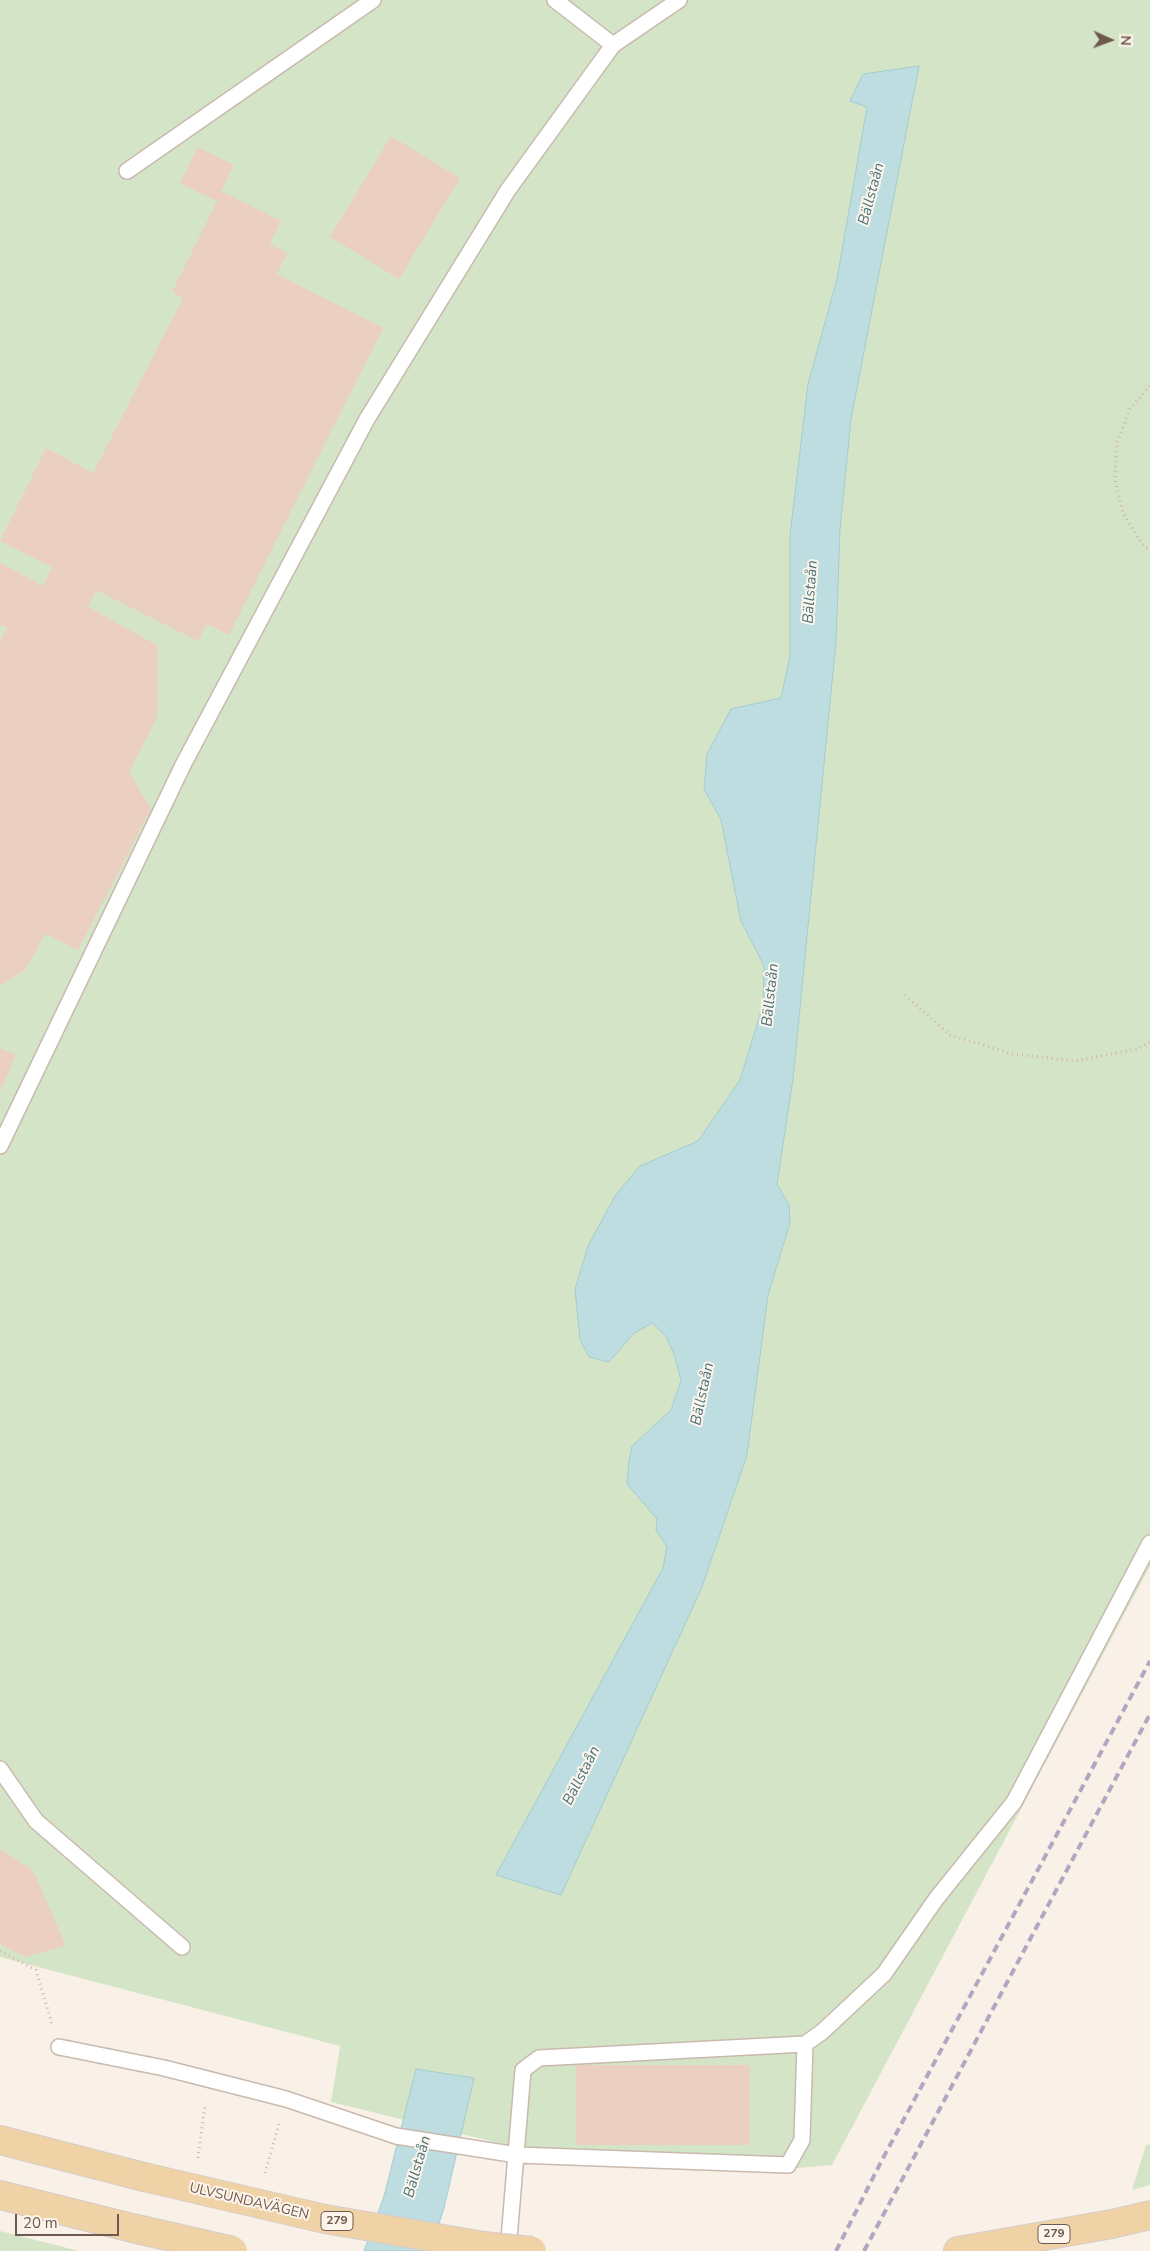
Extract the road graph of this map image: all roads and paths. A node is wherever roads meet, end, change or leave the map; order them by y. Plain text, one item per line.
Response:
1 (373, 0) edge
2 (555, 0) edge
3 (679, 0) edge
4 (613, 45) junction
5 (127, 171) dead end
6 (1150, 386) edge
7 (1150, 551) edge
8 (905, 995) dead end
9 (1150, 1042) edge
10 (0, 1146) edge
11 (1150, 1543) edge
12 (0, 1769) edge
13 (182, 1947) dead end
14 (0, 1951) edge
15 (805, 2044) junction
16 (59, 2047) joint
17 (286, 2099) junction
18 (0, 2140) edge
19 (517, 2155) junction
20 (264, 2176) dead end
21 (0, 2195) edge
22 (1150, 2214) edge
23 (233, 2251) edge
24 (508, 2251) edge
25 (532, 2251) edge
26 (958, 2251) edge

1 - 5 lane
2 - 4 lane
3 - 4 lane
4 - 10 lane
6 - 7 path
8 - 9 path
11 - 15 lane
12 - 13 lane
14 - 16 path
15 - 19 lane
15 - 19 lane
16 - 17 lane
17 - 19 lane
17 - 20 path
18 - 25 main road, ULVSUNDAVÄGEN / 279, bridge
19 - 24 lane
21 - 23 main road, bridge
22 - 26 main road, 279

